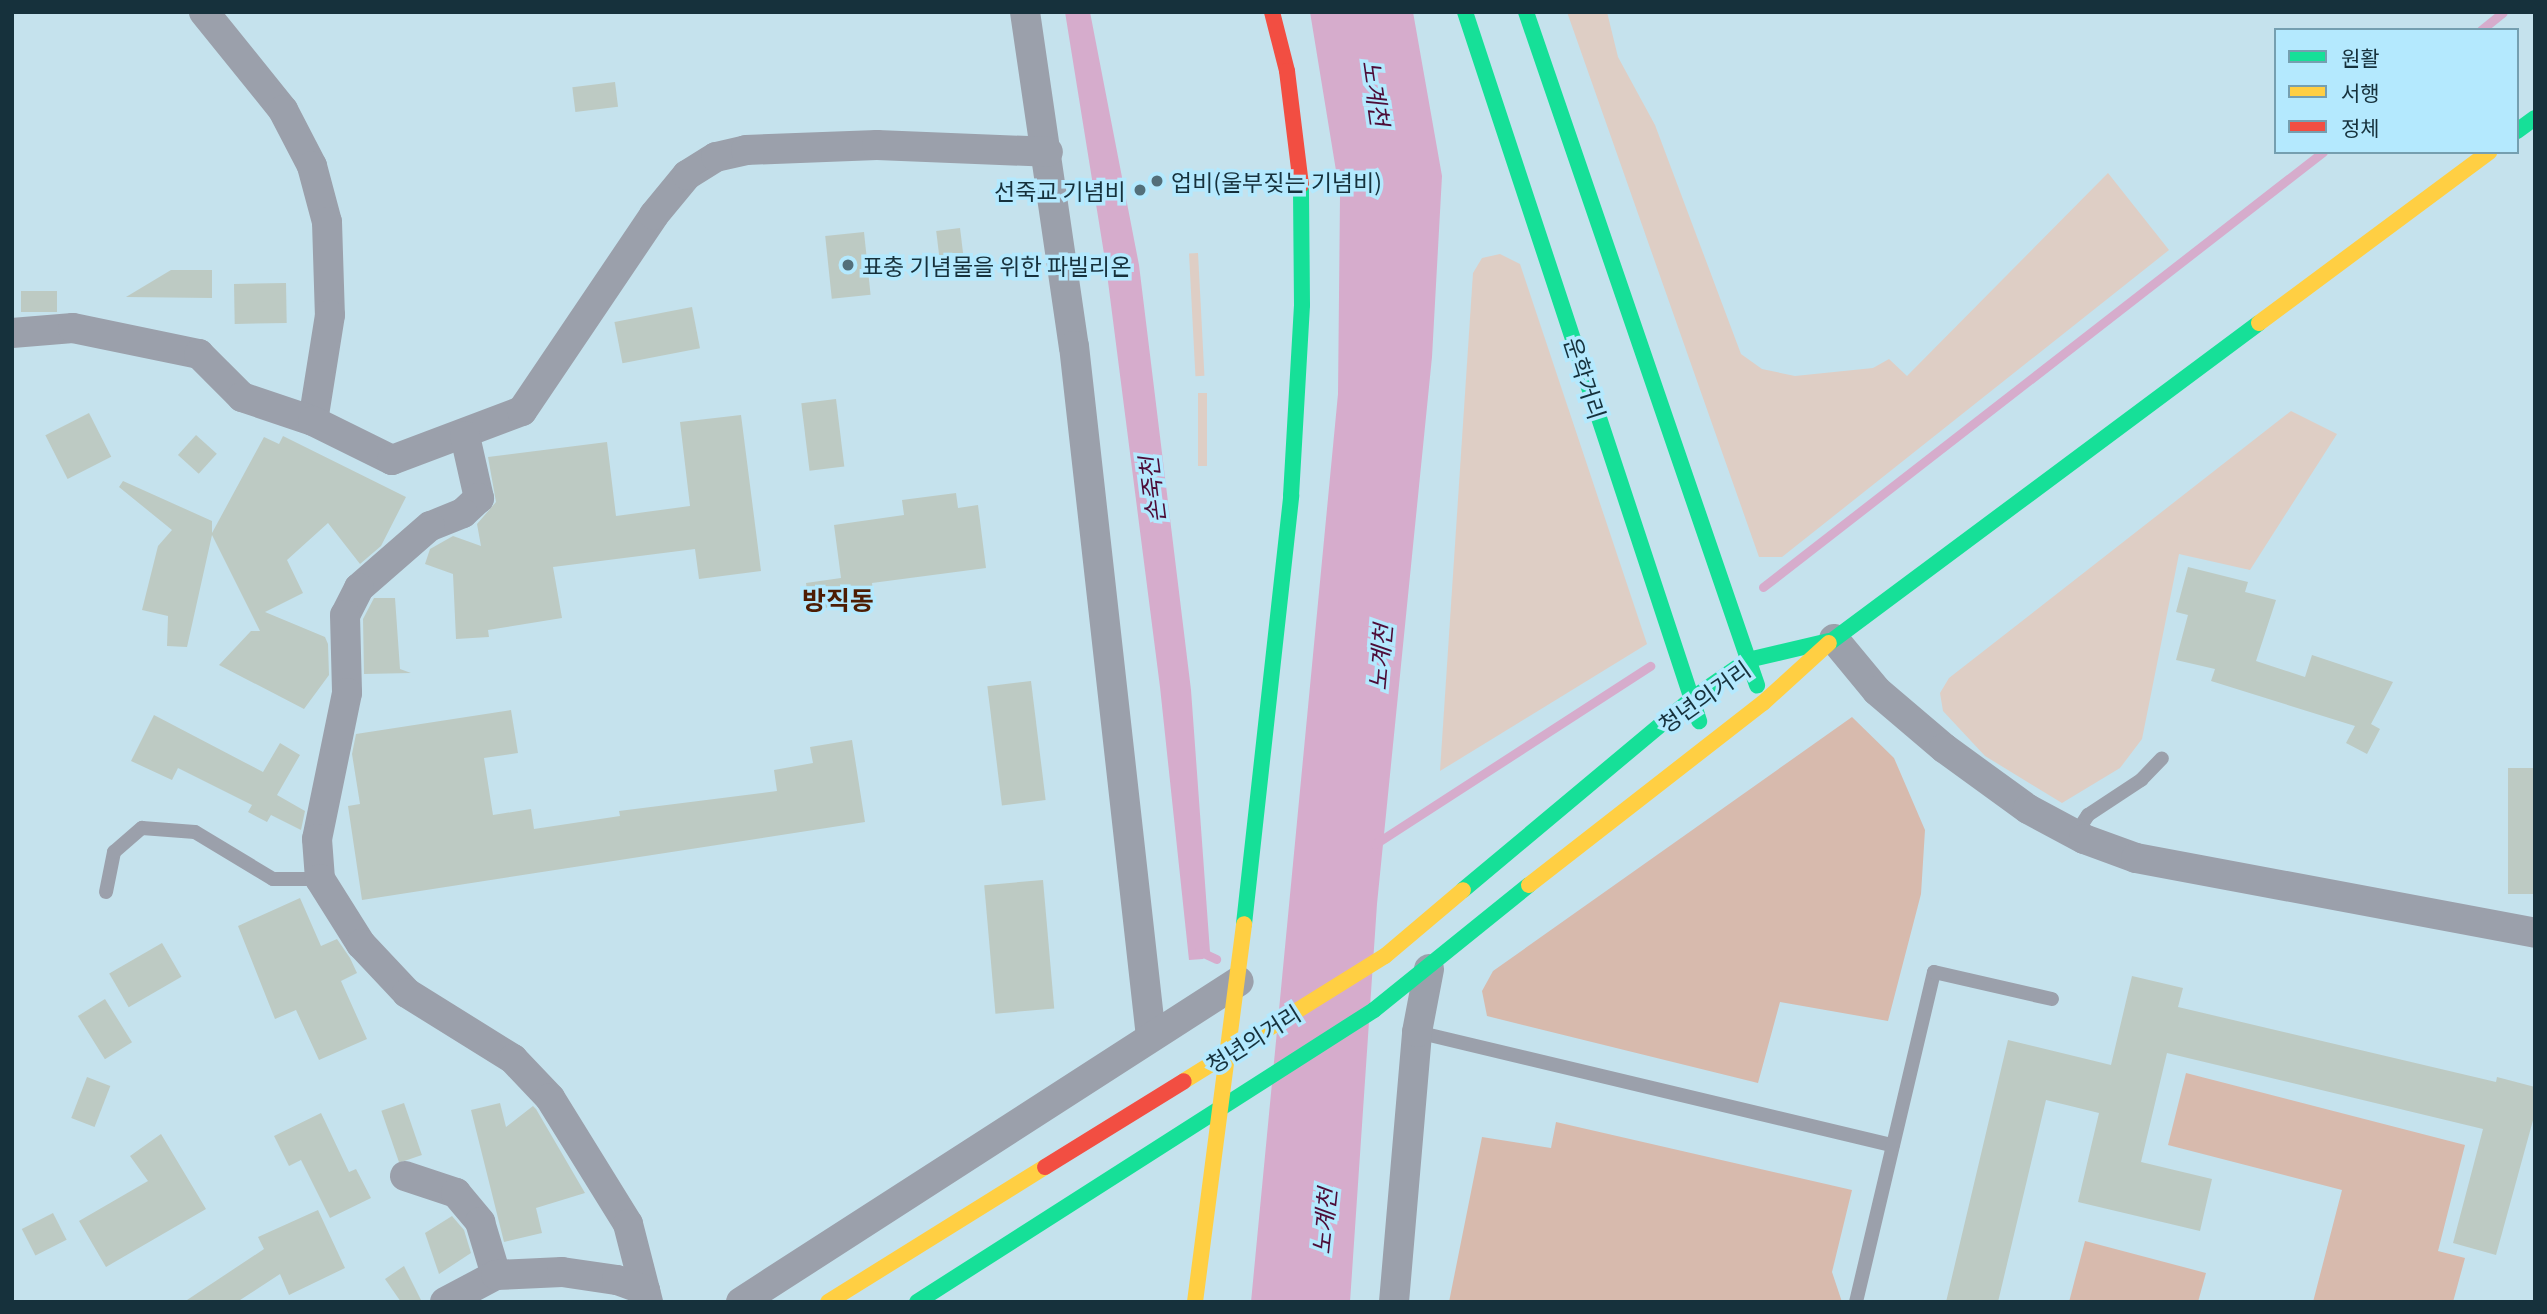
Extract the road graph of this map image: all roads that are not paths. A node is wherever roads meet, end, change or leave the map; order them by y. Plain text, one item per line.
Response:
1 (204, 12) edge
2 (1025, 12) edge
3 (1272, 12) edge
4 (1465, 12) edge
5 (1526, 12) edge
6 (2535, 118) edge
7 (2519, 130) edge
8 (1048, 152) junction
9 (2486, 154) edge
10 (12, 333) edge
11 (313, 421) junction
12 (465, 436) junction
13 (1834, 639) junction
14 (1748, 660) junction
15 (1693, 698) junction
16 (1763, 703) junction
17 (1706, 744) junction
18 (2162, 758) dead end
19 (2075, 835) junction
20 (320, 879) junction
21 (106, 892) dead end
22 (2535, 933) edge
23 (1429, 970) junction
24 (1239, 981) junction
25 (2052, 999) dead end
26 (1417, 1032) junction
27 (1151, 1037) junction
28 (1229, 1053) junction
29 (1224, 1105) junction
30 (1893, 1145) junction
31 (405, 1176) dead end
32 (496, 1275) junction
33 (647, 1296) edge
34 (445, 1302) edge
35 (741, 1302) edge
36 (828, 1302) edge
37 (917, 1302) edge
38 (1195, 1302) edge
39 (1394, 1302) edge
40 (1856, 1302) edge

1 - 11 street
2 - 8 street
3 - 24 main road
4 - 15 main road, 운학거리
5 - 14 main road
6 - 7 main road
8 - 12 street
8 - 27 street
9 - 13 main road
10 - 11 street
11 - 12 street
12 - 20 street
13 - 14 main road, 청년의거리
13 - 16 main road, 청년의거리
13 - 19 street
14 - 15 main road, 청년의거리
14 - 16 main road
15 - 17 main road, 운학거리
15 - 28 main road, 청년의거리
16 - 17 main road, 청년의거리
17 - 23 main road, 청년의거리
18 - 19 lane
19 - 22 street
20 - 21 lane
20 - 33 street
23 - 26 street
23 - 29 main road, 청년의거리
24 - 27 street
24 - 28 main road
25 - 30 lane
26 - 30 lane
26 - 39 street
27 - 35 street
28 - 29 main road
28 - 36 main road, 청년의거리
29 - 37 main road, 청년의거리
29 - 38 main road
30 - 40 lane
31 - 32 street
32 - 33 street
32 - 34 street

